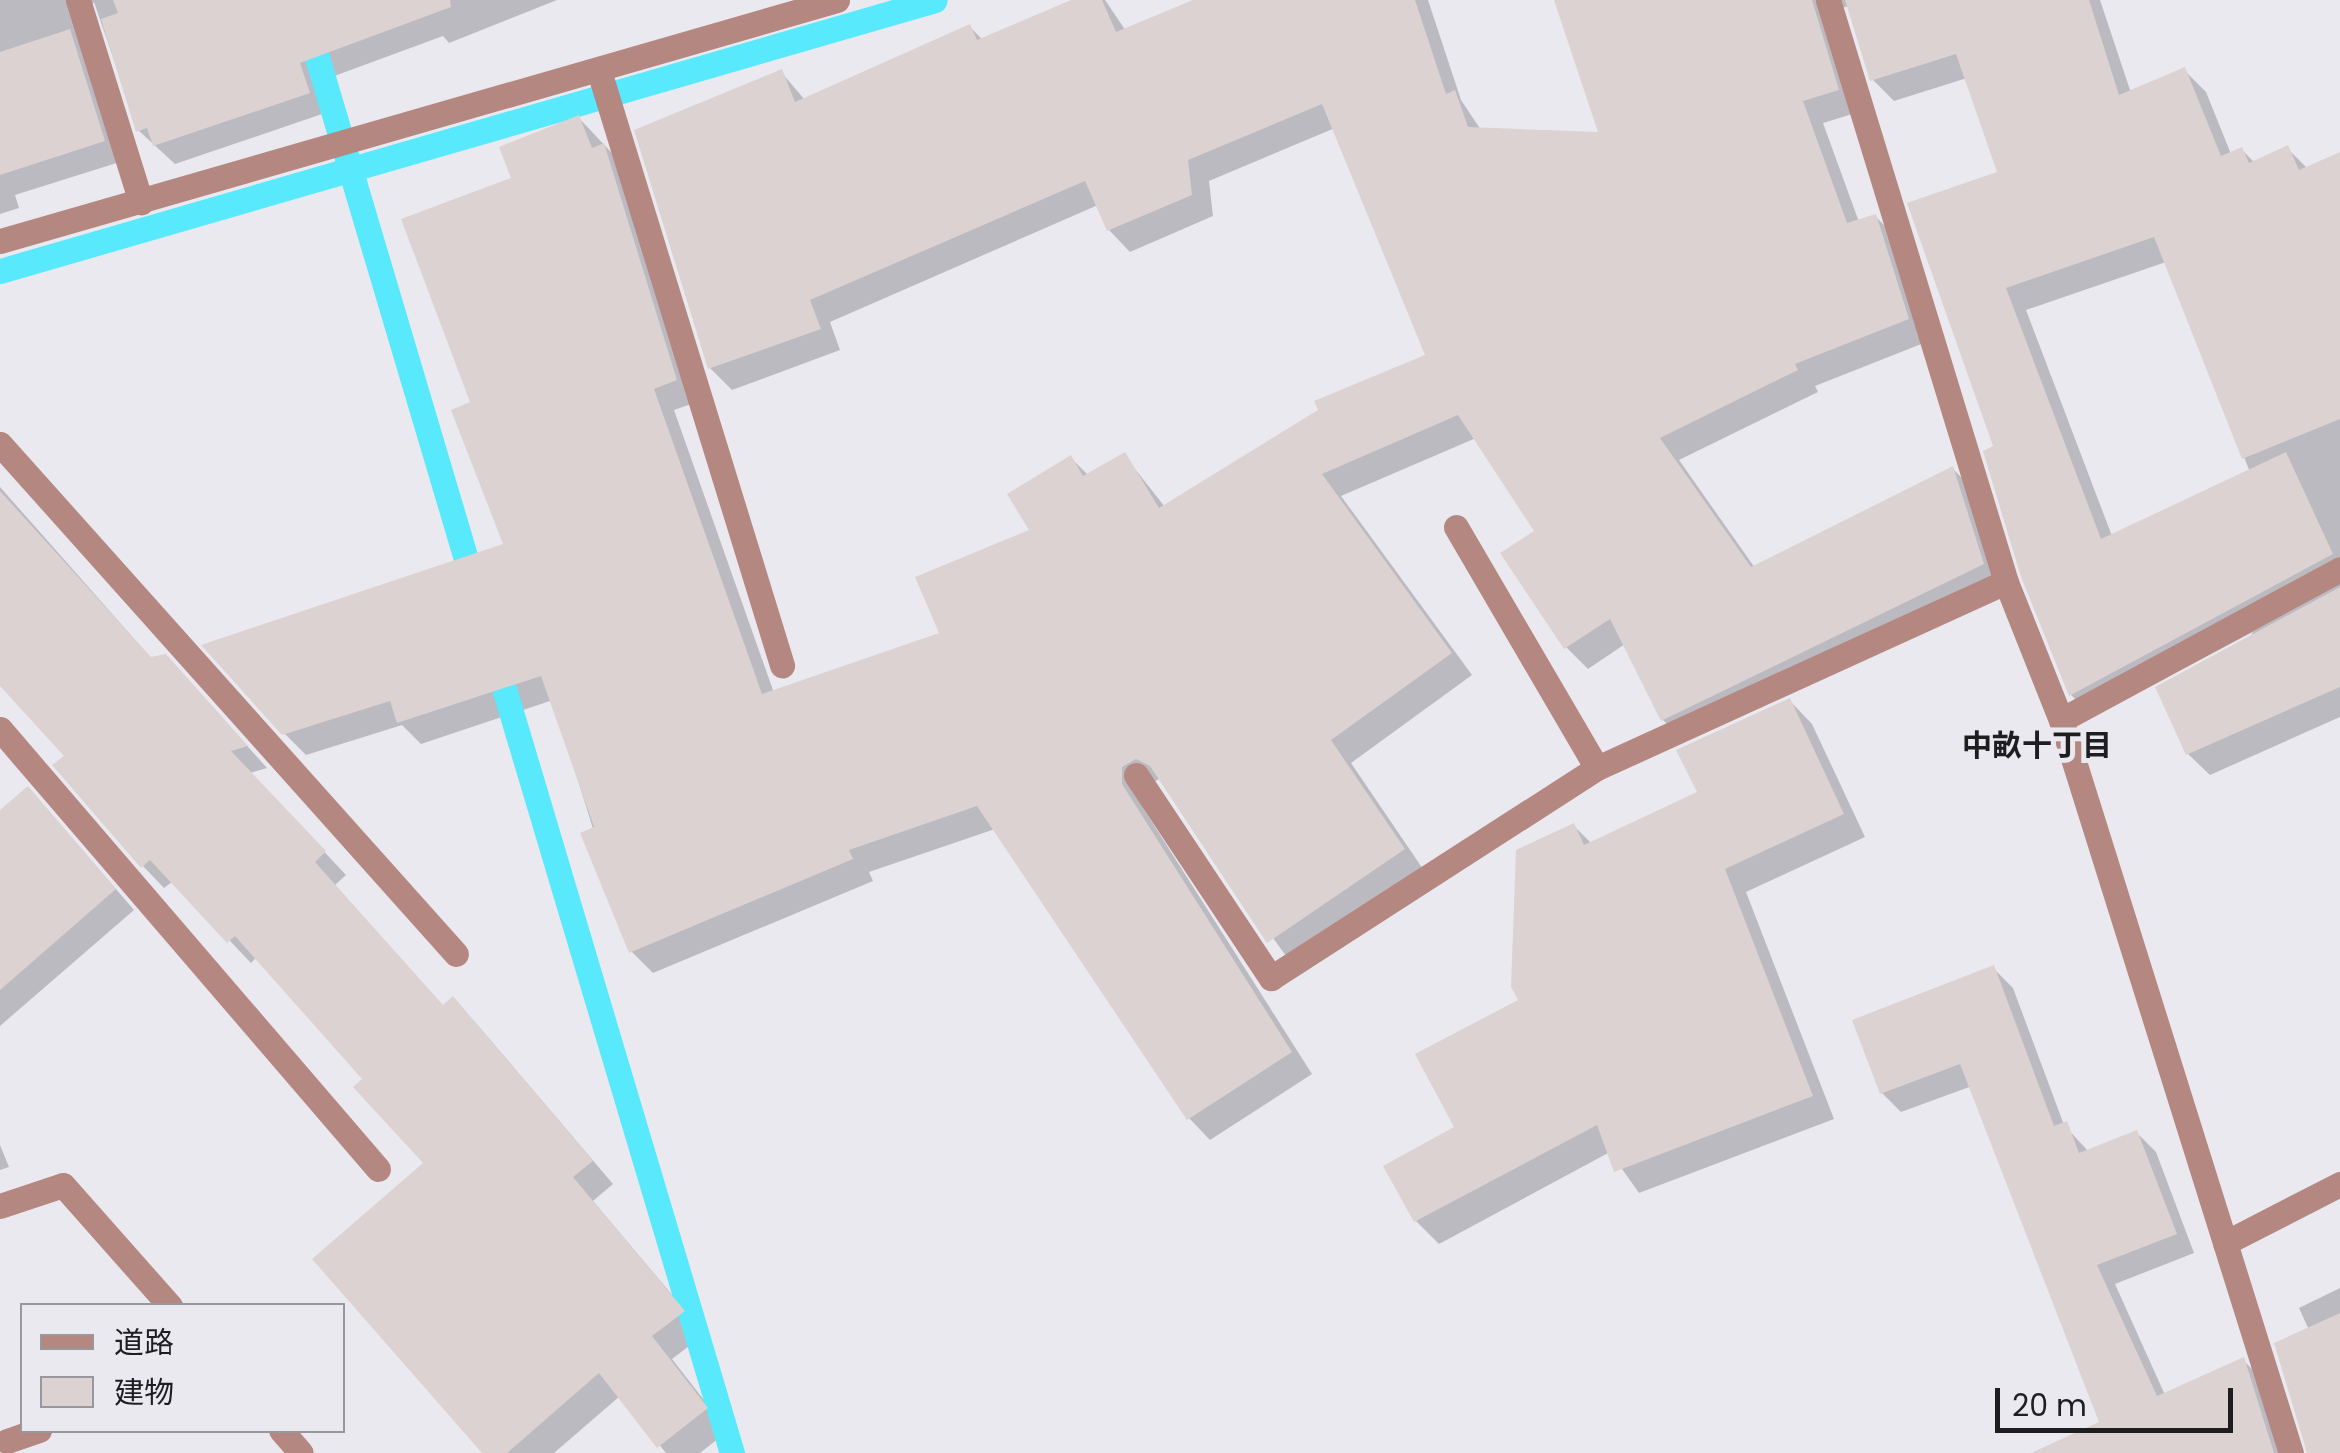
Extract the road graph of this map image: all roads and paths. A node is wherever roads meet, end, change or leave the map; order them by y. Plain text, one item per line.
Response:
1 (78, 0) edge
2 (837, 0) edge
3 (1828, 0) edge
4 (605, 91) junction
5 (141, 202) junction
6 (0, 241) edge
7 (0, 444) edge
8 (1456, 526) dead end
9 (2340, 570) edge
10 (2006, 582) junction
11 (782, 665) dead end
12 (2061, 720) junction
13 (0, 729) edge
14 (1597, 768) junction
15 (1136, 775) dead end
16 (456, 954) dead end
17 (378, 1169) dead end
18 (2340, 1184) edge
19 (0, 1206) edge
20 (2225, 1242) junction
21 (167, 1303) edge
22 (30, 1433) edge
23 (284, 1433) edge
24 (6, 1441) dead end
25 (301, 1453) edge
26 (2291, 1453) edge

1 - 5 street
2 - 4 street
3 - 10 street
4 - 5 street
4 - 11 street
5 - 6 street
7 - 16 street
8 - 14 street
9 - 12 street
10 - 12 street
10 - 14 street
12 - 20 street
13 - 17 street
14 - 15 street
18 - 20 street
19 - 21 street
20 - 26 street
22 - 24 street
23 - 25 street

